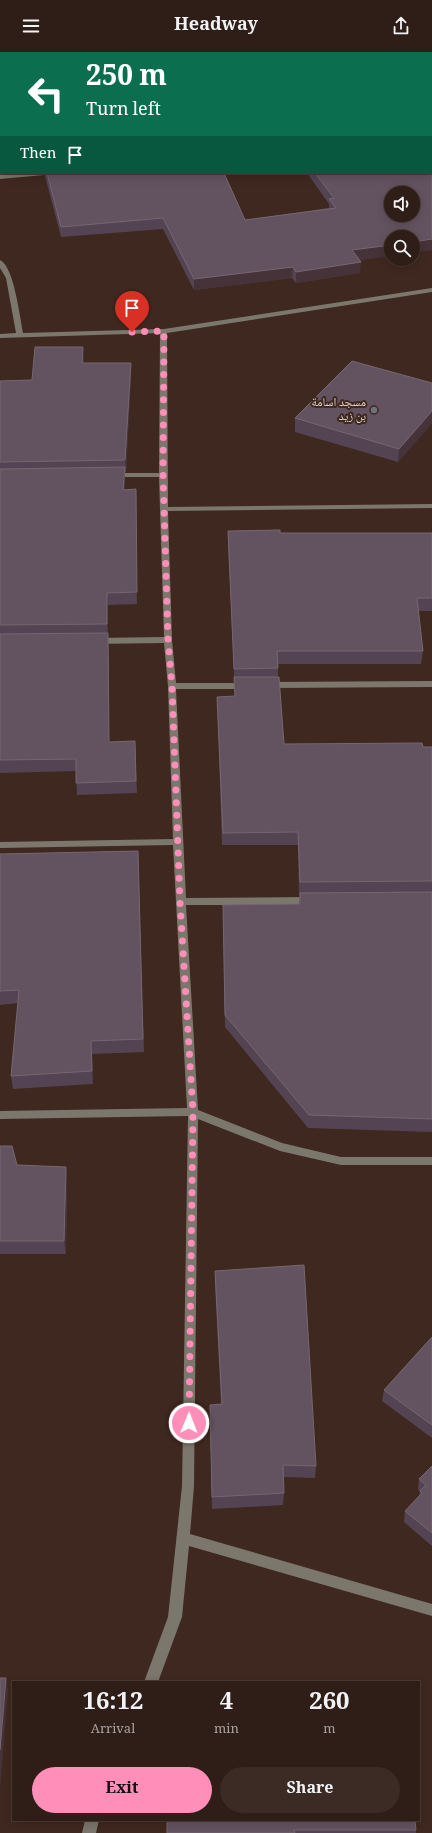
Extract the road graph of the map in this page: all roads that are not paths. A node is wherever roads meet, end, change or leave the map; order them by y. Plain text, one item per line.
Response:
1 (33, 174) edge
2 (0, 177) edge
3 (0, 262) edge
4 (432, 290) edge
5 (164, 331) junction
6 (0, 336) edge
7 (20, 336) junction
8 (163, 474) junction
9 (101, 476) edge
10 (432, 506) edge
11 (166, 509) junction
12 (168, 640) junction
13 (84, 641) edge
14 (432, 684) edge
15 (172, 686) junction
16 (178, 842) junction
17 (0, 845) edge
18 (322, 901) edge
19 (180, 902) junction
20 (193, 1112) junction
21 (0, 1115) edge
22 (432, 1161) edge
23 (183, 1538) junction
24 (432, 1610) edge
25 (151, 1681) edge
26 (92, 1821) edge
27 (89, 1833) edge

1 - 2 street
3 - 7 street
4 - 5 street
5 - 7 street
5 - 8 street
6 - 7 street
8 - 9 street
8 - 11 street
10 - 11 street
11 - 12 street
12 - 13 street
12 - 15 street
14 - 15 street
15 - 16 street
16 - 17 street
16 - 19 street
18 - 19 street
19 - 20 street
20 - 21 street
20 - 22 street
20 - 23 street
23 - 24 street
23 - 25 street
26 - 27 street

